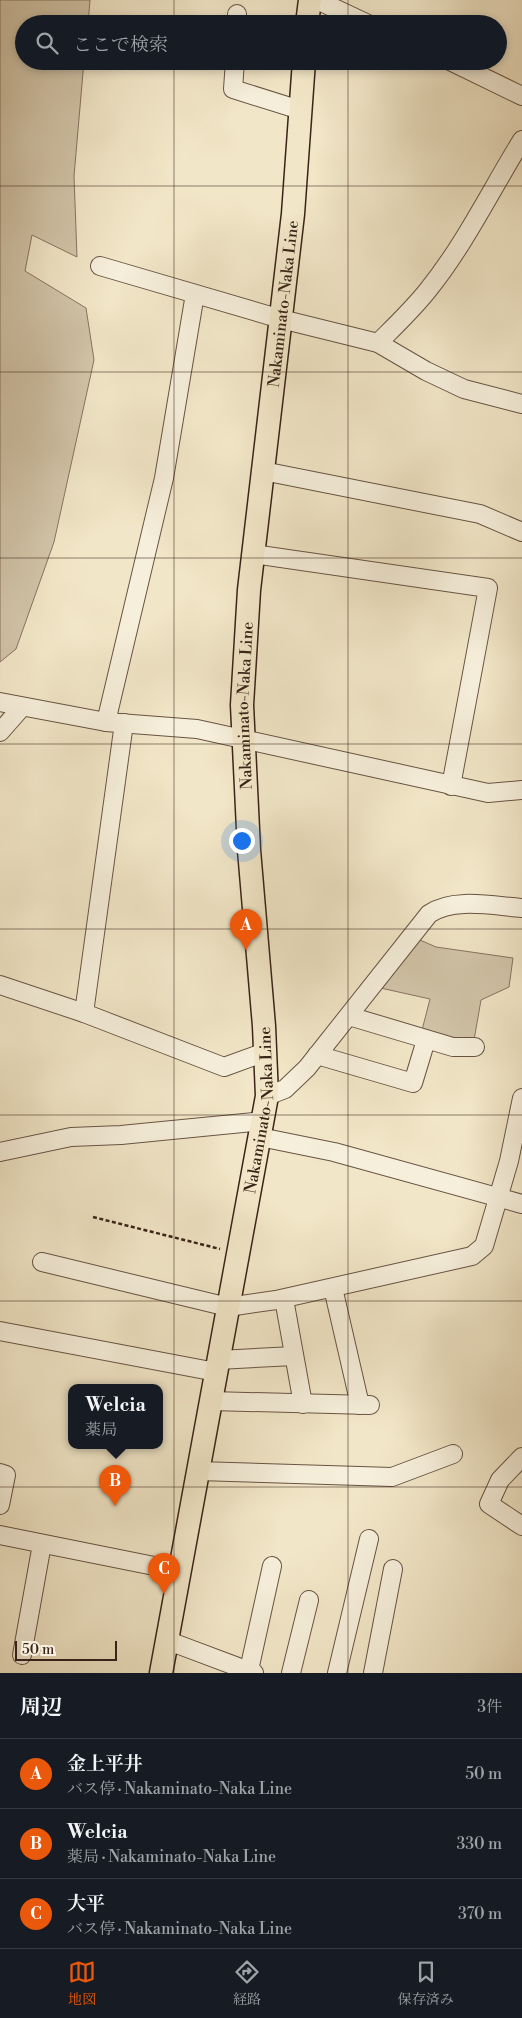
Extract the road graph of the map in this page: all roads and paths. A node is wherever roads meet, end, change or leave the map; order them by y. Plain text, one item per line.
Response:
1 (310, 0) edge
2 (317, 0) edge
3 (308, 15) edge
4 (349, 15) edge
5 (234, 70) edge
6 (303, 70) edge
7 (469, 70) edge
8 (522, 96) edge
9 (300, 110) junction
10 (522, 140) edge
11 (100, 266) dead end
12 (195, 294) junction
13 (281, 319) junction
14 (378, 343) junction
15 (522, 404) edge
16 (263, 471) junction
17 (522, 532) edge
18 (254, 554) junction
19 (0, 702) edge
20 (22, 707) junction
21 (106, 722) junction
22 (124, 723) junction
23 (0, 732) edge
24 (243, 741) junction
25 (451, 786) junction
26 (522, 790) edge
27 (522, 908) edge
28 (0, 985) edge
29 (84, 1013) junction
30 (349, 1016) junction
31 (426, 1040) junction
32 (475, 1047) dead end
33 (265, 1052) junction
34 (318, 1055) junction
35 (267, 1096) junction
36 (522, 1098) edge
37 (262, 1129) junction
38 (0, 1152) edge
39 (498, 1198) junction
40 (522, 1204) edge
41 (93, 1217) dead end
42 (239, 1254) junction
43 (42, 1262) dead end
44 (333, 1288) junction
45 (284, 1299) junction
46 (228, 1307) junction
47 (0, 1331) edge
48 (294, 1356) junction
49 (217, 1366) junction
50 (211, 1402) junction
51 (303, 1404) junction
52 (453, 1454) dead end
53 (522, 1457) edge
54 (198, 1472) junction
55 (0, 1473) edge
56 (0, 1505) edge
57 (522, 1526) edge
58 (0, 1535) edge
59 (369, 1539) dead end
60 (42, 1544) junction
61 (272, 1566) dead end
62 (394, 1569) dead end
63 (179, 1572) junction
64 (309, 1600) dead end
65 (166, 1640) junction
66 (22, 1655) dead end
67 (252, 1672) edge
68 (161, 1673) edge
69 (291, 1673) edge
70 (337, 1673) edge
71 (373, 1673) edge

1 - 3 main road
2 - 4 street
5 - 9 street
6 - 9 main road, Nakaminato-Naka Line
7 - 8 street
9 - 13 main road, Nakaminato-Naka Line
10 - 14 street
11 - 12 street
12 - 13 street
12 - 21 street
13 - 14 street
13 - 16 main road, Nakaminato-Naka Line
14 - 15 street
16 - 17 street
16 - 18 main road, Nakaminato-Naka Line
18 - 24 main road, Nakaminato-Naka Line
18 - 25 street
19 - 20 street
20 - 21 street
20 - 23 street
21 - 22 street
22 - 24 street
22 - 29 street
24 - 25 street
24 - 33 main road, Nakaminato-Naka Line
25 - 26 street
27 - 30 street
28 - 29 street
29 - 33 street
30 - 31 street
30 - 34 street
31 - 32 street
31 - 34 street
33 - 35 main road, Nakaminato-Naka Line
34 - 35 street
35 - 37 main road, Nakaminato-Naka Line
36 - 39 street
37 - 38 street
37 - 39 street
37 - 42 main road, Nakaminato-Naka Line
39 - 40 street
39 - 44 street
41 - 42 path
42 - 46 main road, Nakaminato-Naka Line
43 - 46 street
44 - 45 street
44 - 51 street
45 - 46 street
45 - 48 street
46 - 49 main road, Nakaminato-Naka Line
47 - 49 street
48 - 49 street
48 - 51 street
49 - 50 main road, Nakaminato-Naka Line
50 - 51 street
50 - 54 main road, Nakaminato-Naka Line
52 - 54 street
53 - 57 street
54 - 63 main road, Nakaminato-Naka Line
55 - 56 street
58 - 60 street
59 - 70 street
60 - 63 street
60 - 66 street
61 - 67 street
62 - 71 street
63 - 65 main road, Nakaminato-Naka Line
64 - 69 street
65 - 67 street
65 - 68 main road, Nakaminato-Naka Line

